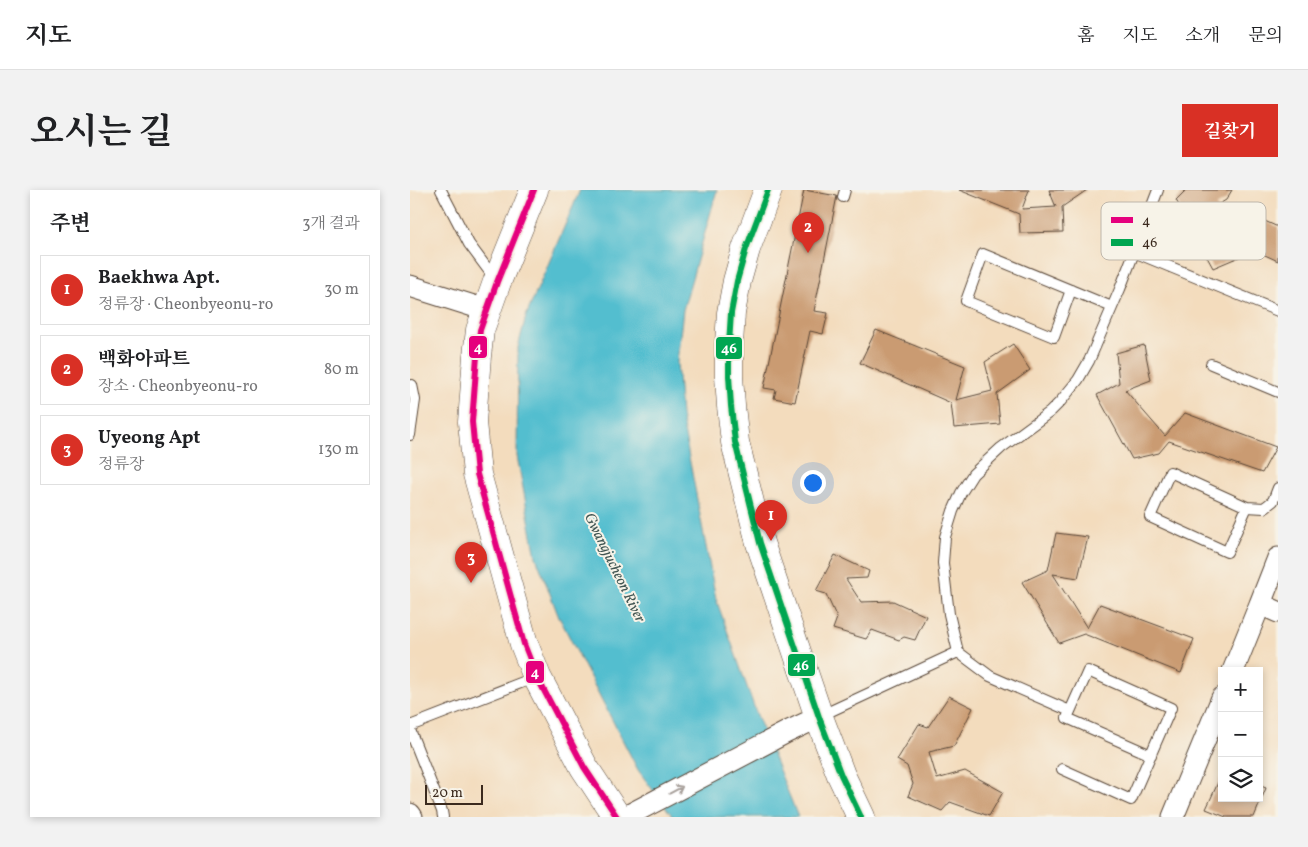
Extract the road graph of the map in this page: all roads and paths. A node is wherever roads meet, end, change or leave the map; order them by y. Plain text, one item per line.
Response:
1 (441, 190) edge
2 (534, 190) edge
3 (768, 190) edge
4 (1158, 190) edge
5 (1153, 202) edge
6 (1131, 260) edge
7 (1154, 260) edge
8 (497, 282) junction
9 (410, 286) edge
10 (1071, 290) junction
11 (1112, 307) junction
12 (486, 310) junction
13 (1278, 311) edge
14 (1211, 364) dead end
15 (411, 385) edge
16 (1278, 392) edge
17 (410, 435) edge
18 (1278, 488) edge
19 (1247, 507) junction
20 (1278, 558) edge
21 (1269, 608) edge
22 (958, 652) junction
23 (1235, 667) edge
24 (537, 677) junction
25 (1218, 708) edge
26 (1070, 711) junction
27 (819, 717) junction
28 (410, 726) edge
29 (410, 730) edge
30 (1150, 755) junction
31 (1062, 769) dead end
32 (625, 816) edge
33 (443, 817) edge
34 (861, 817) edge
35 (1173, 817) edge

1 - 8 lane
2 - 8 street
3 - 27 street
4 - 5 lane
6 - 11 lane
7 - 13 lane
8 - 12 street
9 - 12 street
10 - 10 lane
10 - 11 lane
11 - 22 lane
12 - 24 street
14 - 16 lane
15 - 17 lane
18 - 19 lane
19 - 19 lane
20 - 21 street
21 - 23 street
22 - 26 lane
22 - 27 lane
24 - 28 lane
24 - 32 street
25 - 35 street
26 - 30 lane
26 - 30 lane
32 -> 27 street
27 - 34 street
29 - 33 lane
30 - 31 lane

